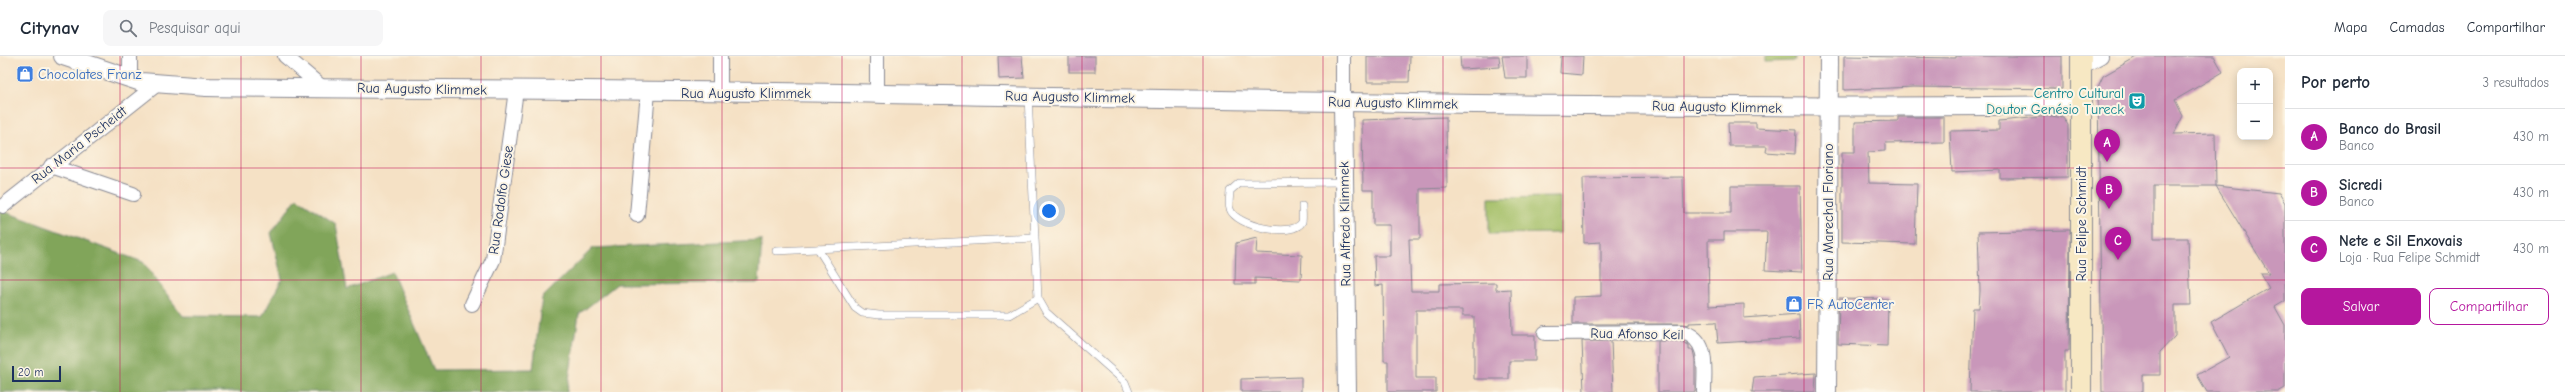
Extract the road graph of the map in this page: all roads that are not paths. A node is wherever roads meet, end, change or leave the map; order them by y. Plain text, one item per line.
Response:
1 (63, 56) edge
2 (130, 56) edge
3 (285, 56) edge
4 (720, 56) edge
5 (877, 56) edge
6 (1343, 56) edge
7 (1829, 56) edge
8 (2101, 56) edge
9 (2081, 62) edge
10 (130, 79) junction
11 (156, 84) junction
12 (323, 88) junction
13 (516, 90) junction
14 (648, 92) junction
15 (720, 93) junction
16 (877, 93) junction
17 (1028, 96) junction
18 (1343, 102) junction
19 (2081, 105) junction
20 (1829, 108) junction
21 (51, 166) junction
22 (1344, 182) junction
23 (133, 194) dead end
24 (2, 206) dead end
25 (1302, 206) dead end
26 (637, 216) dead end
27 (1034, 238) junction
28 (818, 250) junction
29 (776, 251) dead end
30 (1038, 298) junction
31 (472, 304) dead end
32 (1545, 333) dead end
33 (1129, 392) edge
34 (1347, 392) edge
35 (1704, 392) edge
36 (1827, 392) edge
37 (2081, 392) edge

1 - 10 street, Rua Augusto Klimmek
2 - 10 street
3 - 12 street
4 - 15 street
5 - 16 street
6 - 18 street, Rua Alfredo Klimmek
7 - 20 street, Rua Marechal Floriano
8 - 9 street
9 - 19 main road, Rua Felipe Schmidt
10 - 11 street, Rua Augusto Klimmek
11 - 12 street, Rua Augusto Klimmek
11 - 21 street, Rua Maria Pscheidt
12 - 13 street, Rua Augusto Klimmek
13 - 14 street, Rua Augusto Klimmek
13 - 31 street, Rua Rodolfo Giese
14 - 15 street, Rua Augusto Klimmek
14 - 26 street
15 - 16 street, Rua Augusto Klimmek
16 - 17 street, Rua Augusto Klimmek
17 - 18 street, Rua Augusto Klimmek
17 - 27 lane
18 - 20 street, Rua Augusto Klimmek
18 - 22 street, Rua Alfredo Klimmek
19 - 20 street, Rua Augusto Klimmek
19 - 37 main road, Rua Felipe Schmidt
20 - 36 street, Rua Marechal Floriano
21 - 23 street
21 - 24 street, Rua Maria Pscheidt
22 - 25 lane
22 - 34 street, Rua Alfredo Klimmek
27 - 28 lane
27 - 30 lane
28 - 29 lane
28 - 30 lane
30 - 33 lane
32 - 35 street, Rua Afonso Keil

